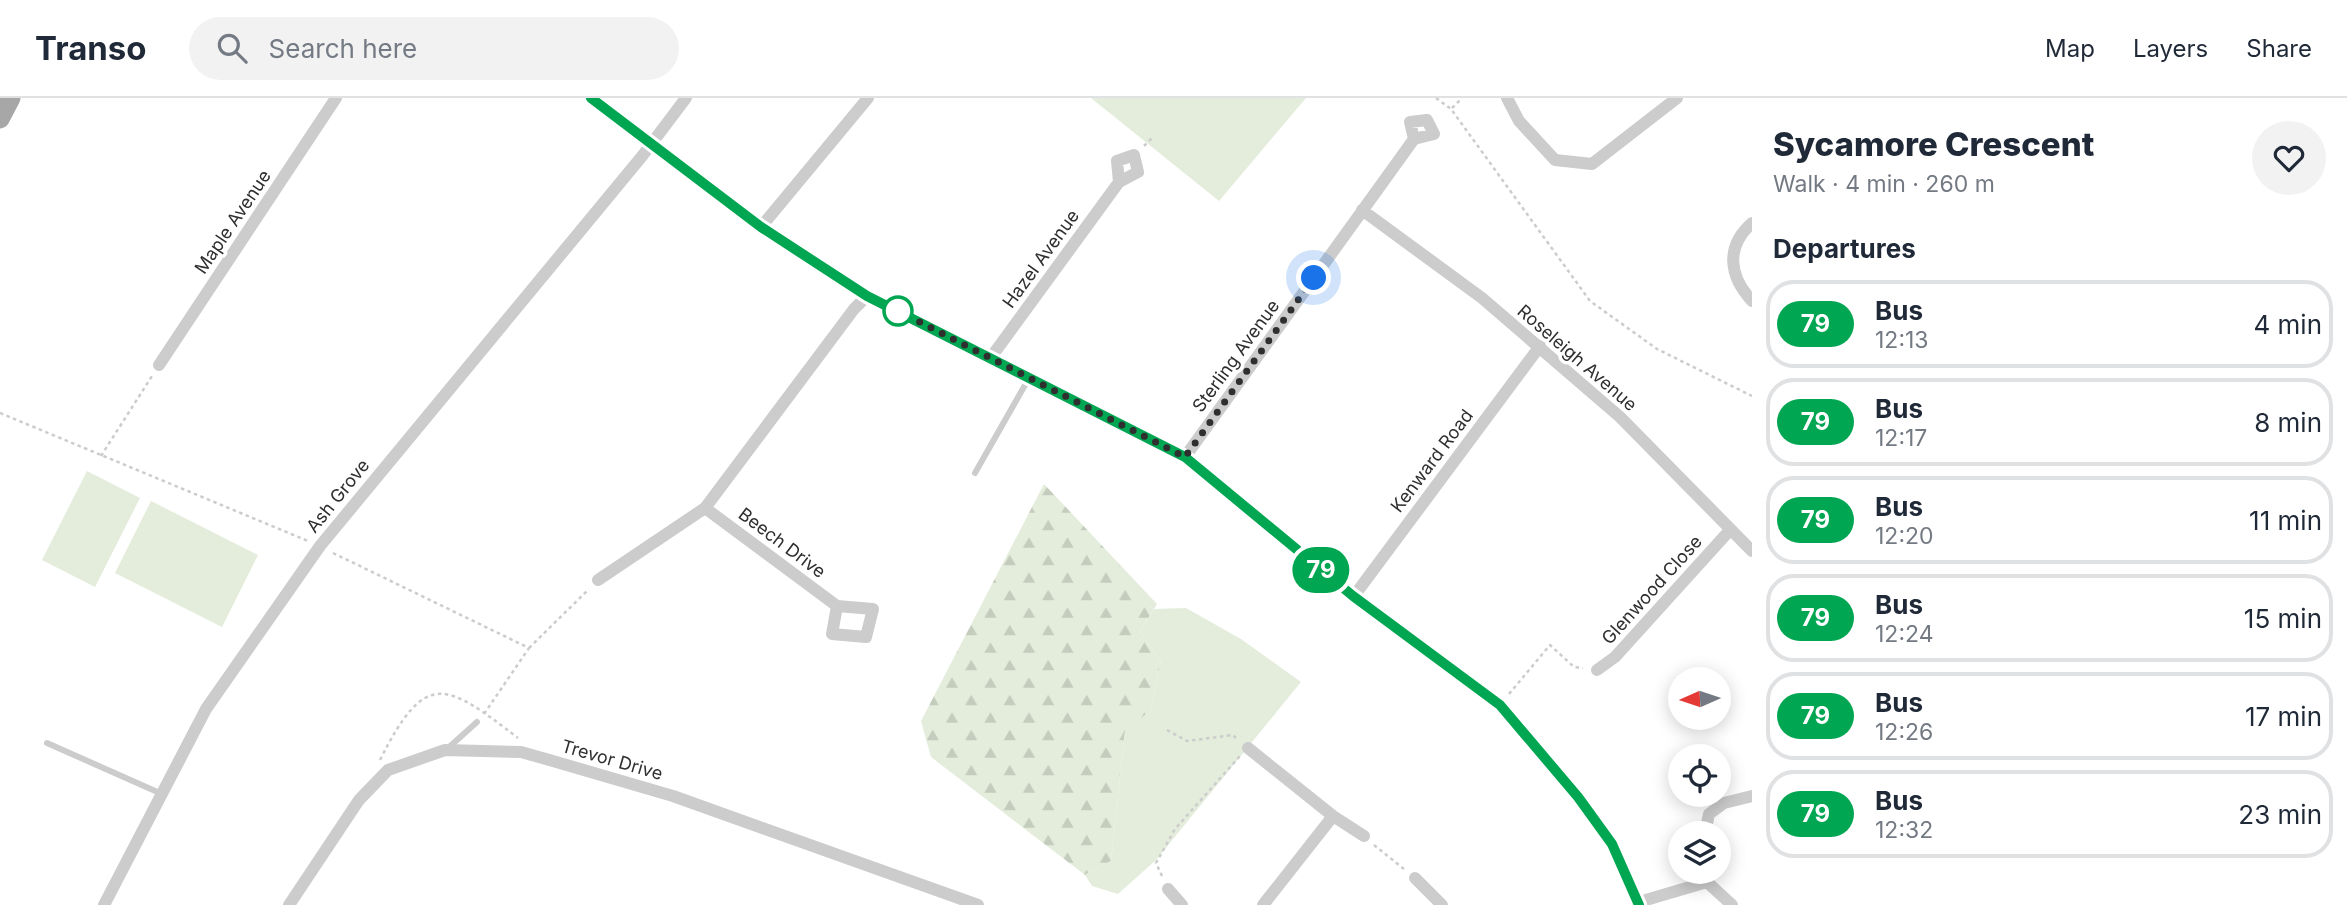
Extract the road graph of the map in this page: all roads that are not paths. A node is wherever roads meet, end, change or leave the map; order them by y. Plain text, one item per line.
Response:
1 (11, 98) edge
2 (336, 98) edge
3 (592, 98) edge
4 (686, 98) edge
5 (868, 98) edge
6 (1507, 98) edge
7 (1676, 98) edge
8 (0, 119) edge
9 (1414, 139) dead end
10 (651, 144) junction
11 (1119, 182) dead end
12 (1362, 210) junction
13 (1752, 223) edge
14 (761, 227) junction
15 (867, 296) junction
16 (1752, 301) edge
17 (1539, 346) junction
18 (992, 356) junction
19 (159, 365) road end
20 (1030, 376) junction
21 (1185, 457) junction
22 (975, 473) dead end
23 (705, 508) junction
24 (1730, 530) junction
25 (1752, 551) edge
26 (598, 580) road end
27 (1353, 596) junction
28 (837, 606) dead end
29 (1597, 670) road end
30 (477, 722) road end
31 (47, 743) dead end
32 (1248, 748) road end
33 (445, 750) junction
34 (162, 794) junction
35 (1752, 796) edge
36 (1333, 816) junction
37 (1708, 821) edge
38 (1364, 836) road end
39 (1415, 878) road end
40 (1689, 884) edge
41 (1712, 884) edge
42 (1168, 889) road end
43 (1267, 904) edge
44 (1639, 904) edge
45 (104, 905) edge
46 (289, 905) edge
47 (978, 905) edge
48 (1182, 905) edge
49 (1442, 905) edge
50 (1732, 905) edge

1 - 8 main road
2 - 19 street, Maple Avenue
3 - 10 street
4 - 10 street, Ash Grove
5 - 14 street
6 - 7 street
9 - 12 street, Sterling Avenue
10 - 14 street
10 - 34 street, Ash Grove
11 - 18 street, Hazel Avenue
12 - 17 street, Roseleigh Avenue
12 - 21 street, Sterling Avenue
13 - 16 street
14 - 15 street
15 - 18 street
15 - 23 street
17 - 24 street, Roseleigh Avenue
17 - 27 street, Kenward Road
18 - 20 street
20 - 21 street
20 - 22 lane
21 - 27 street
23 - 26 street
23 - 28 street, Beech Drive
24 - 25 street, Roseleigh Avenue
24 - 29 street, Glenwood Close
27 - 44 street
30 - 33 lane
31 - 34 lane
32 - 36 street
33 - 46 street, Trevor Drive
33 - 47 street, Trevor Drive
34 - 45 street, Ash Grove
35 - 37 street
36 - 38 street
36 - 43 street
39 - 49 street
40 - 44 street
41 - 50 street
42 - 48 street

